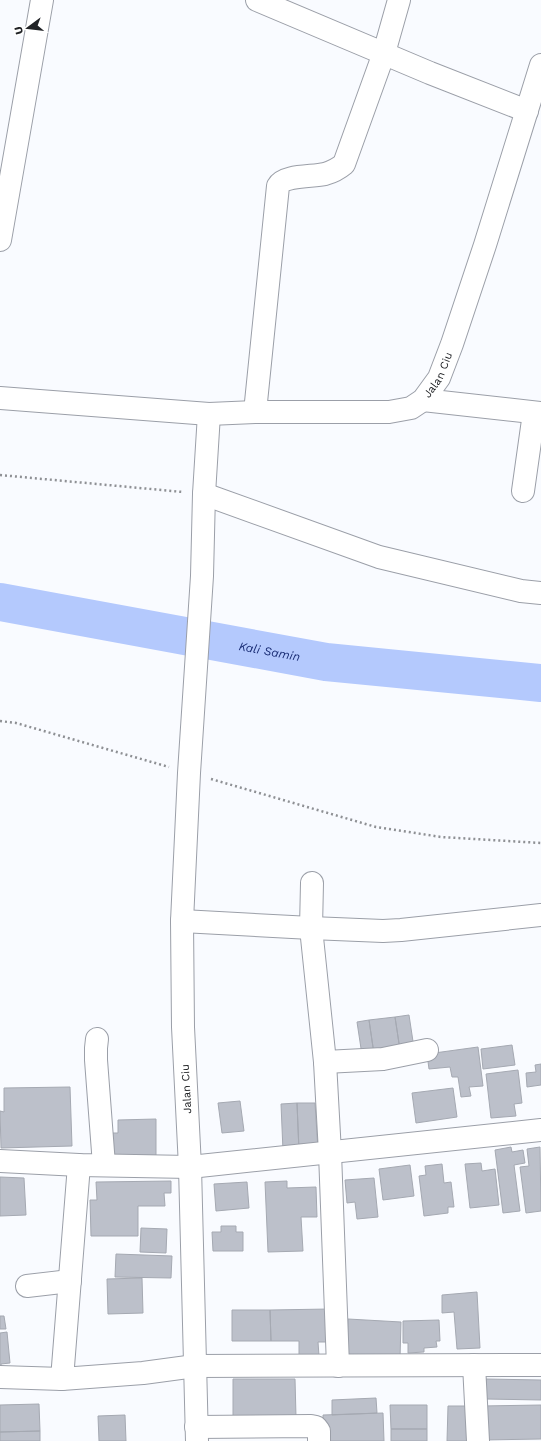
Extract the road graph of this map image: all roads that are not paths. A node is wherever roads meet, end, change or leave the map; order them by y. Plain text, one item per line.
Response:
1 (42, 0) edge
2 (256, 0) edge
3 (399, 0) edge
4 (384, 53) junction
5 (541, 65) edge
6 (527, 111) junction
7 (0, 240) edge
8 (0, 398) edge
9 (423, 400) junction
10 (255, 412) junction
11 (538, 413) edge
12 (208, 414) junction
13 (523, 491) dead end
14 (204, 494) junction
15 (541, 593) edge
16 (312, 883) dead end
17 (541, 915) edge
18 (182, 921) junction
19 (311, 928) junction
20 (97, 1039) dead end
21 (427, 1050) dead end
22 (325, 1062) junction
23 (541, 1130) edge
24 (330, 1153) junction
25 (0, 1160) edge
26 (79, 1165) junction
27 (104, 1165) junction
28 (190, 1167) junction
29 (70, 1280) junction
30 (27, 1286) dead end
31 (474, 1365) junction
32 (195, 1366) junction
33 (338, 1366) junction
34 (541, 1366) edge
35 (0, 1377) edge
36 (62, 1379) junction
37 (197, 1434) edge
38 (320, 1441) edge
39 (478, 1441) edge

1 - 7 street
2 - 4 street
3 - 4 street
4 - 6 street
4 - 10 street
5 - 6 street, Jalan Ciu
6 - 9 street, Jalan Ciu
8 - 12 street, Jalan Ciu
9 - 10 street, Jalan Ciu
9 - 11 street
10 - 12 street, Jalan Ciu
11 - 13 street
12 - 14 street
14 - 15 street
14 - 18 street, Jalan Ciu
16 - 19 street
17 - 19 street
18 - 19 street
18 - 28 street, Jalan Ciu
19 - 22 street
20 - 27 street
21 - 22 street
22 - 24 street
23 - 24 street
24 - 28 street
24 - 33 street
25 - 26 street
26 - 27 street
26 - 29 street
27 - 28 street
28 - 32 street, Jalan Ciu
29 - 30 street
29 - 36 street
31 - 33 street
31 - 34 street
31 - 39 street
32 - 33 street
32 - 36 street
32 - 37 street, Jalan Ciu
35 - 36 street
37 - 38 street

